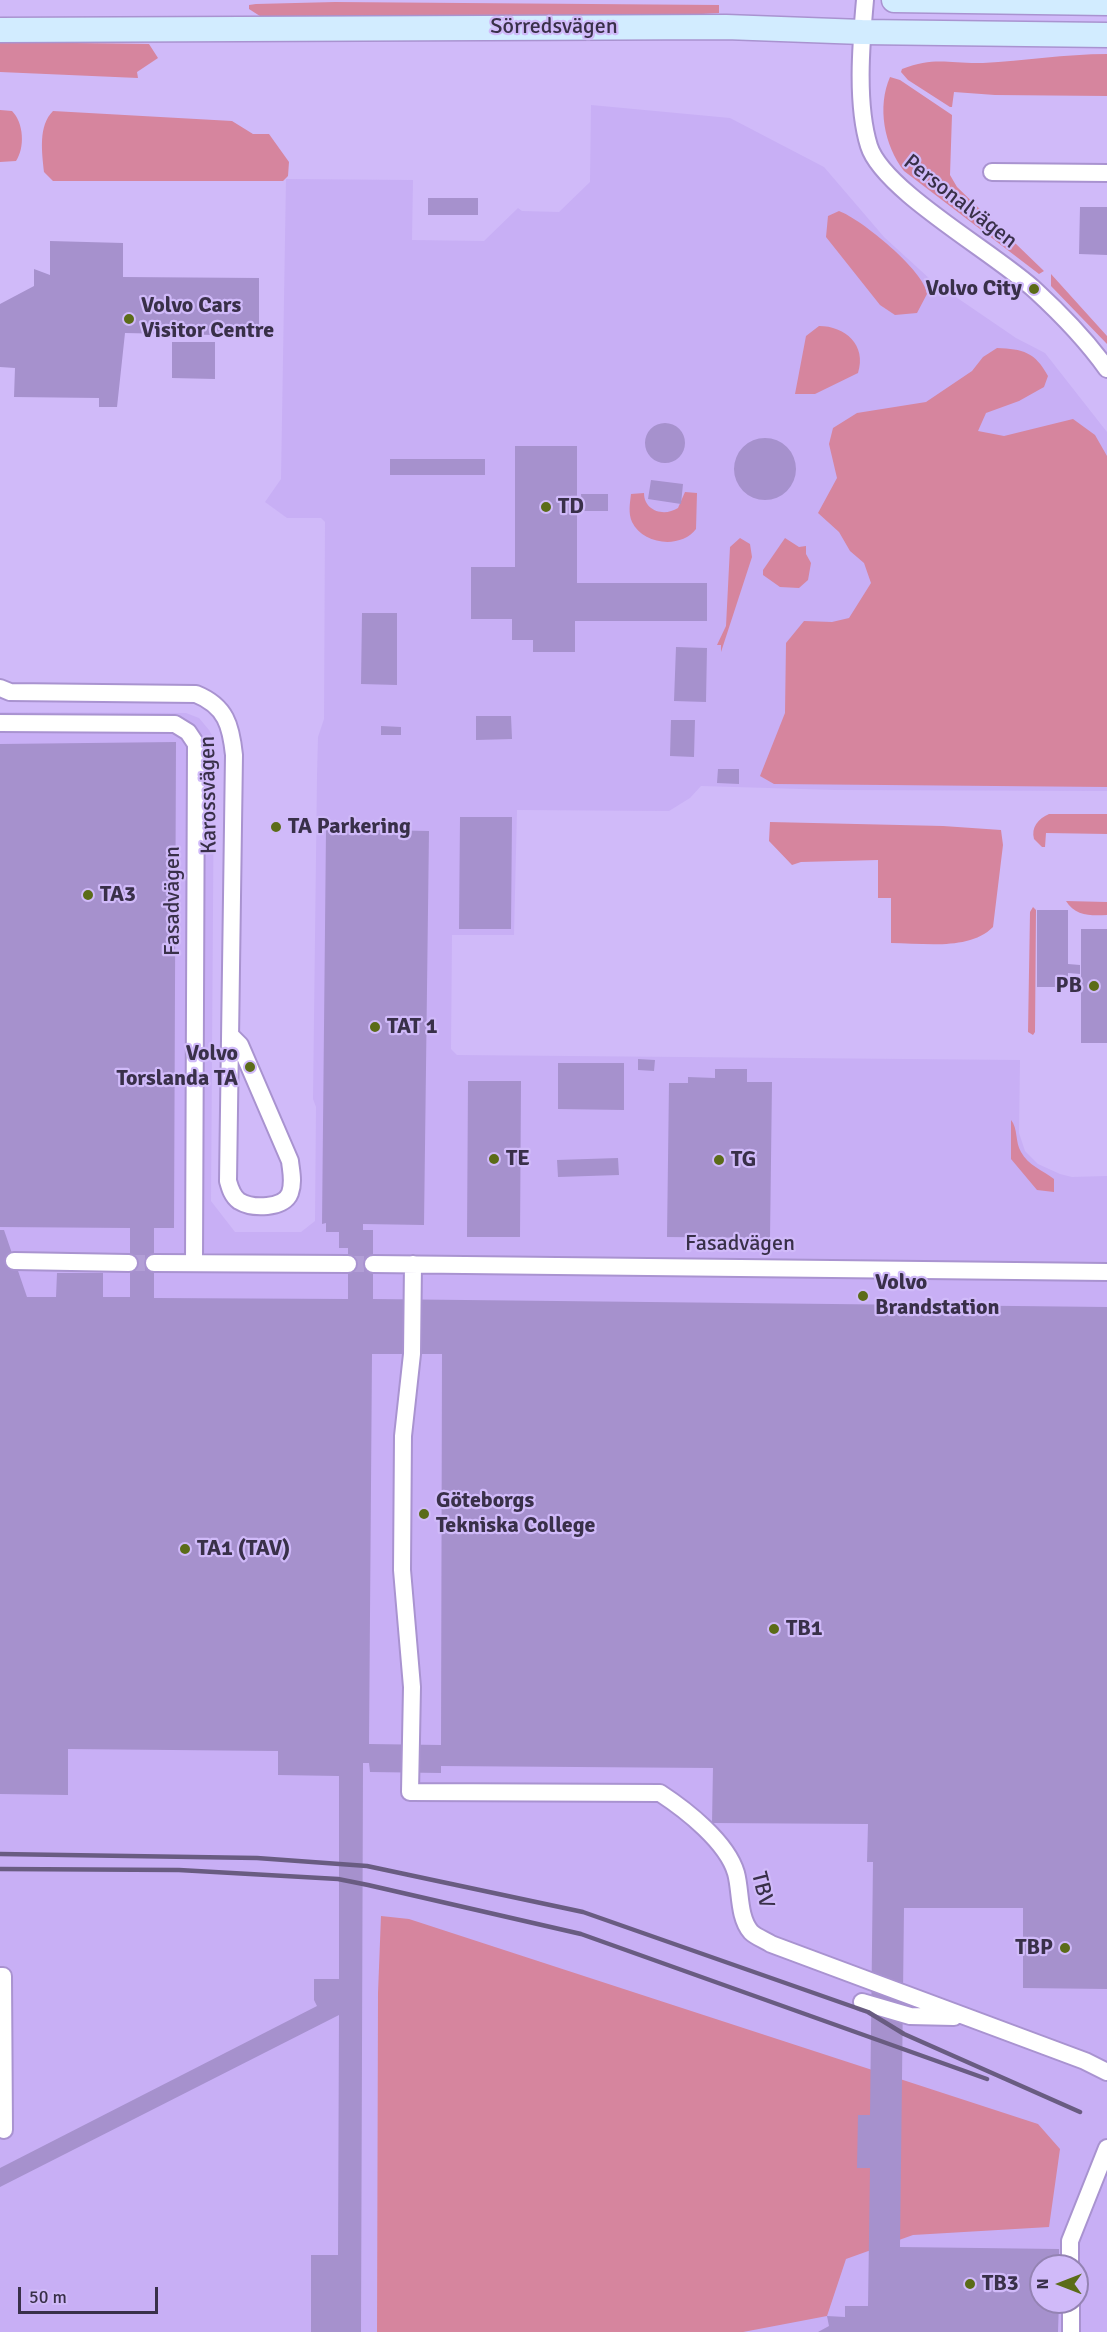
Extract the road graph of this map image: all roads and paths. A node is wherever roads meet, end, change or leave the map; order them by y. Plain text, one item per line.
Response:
1 (865, 0) edge
2 (894, 0) edge
3 (1107, 3) edge
4 (0, 11) edge
5 (58, 29) junction
6 (0, 30) edge
7 (862, 32) junction
8 (1107, 35) edge
9 (992, 172) dead end
10 (1107, 173) edge
11 (1107, 369) edge
12 (0, 688) edge
13 (0, 723) edge
14 (231, 1036) junction
15 (14, 1261) dead end
16 (194, 1262) junction
17 (129, 1263) tunnel mouth
18 (154, 1263) tunnel mouth
19 (348, 1264) tunnel mouth
20 (374, 1264) tunnel mouth
21 (413, 1264) junction
22 (1107, 1272) edge
23 (0, 1976) edge
24 (862, 2002) dead end
25 (988, 2024) junction
26 (1107, 2072) edge
27 (4, 2130) dead end
28 (1107, 2148) edge
29 (1071, 2254) edge
30 (1071, 2314) edge
31 (1071, 2332) edge

1 - 7 street, Personalvägen
2 - 3 street
4 - 5 street
5 - 6 street, Sörredsvägen
5 - 7 street, Sörredsvägen
7 - 8 street, Sörredsvägen
7 - 11 street, Personalvägen
9 - 10 street
12 - 14 street, Karossvägen
13 - 16 street, Fasadvägen
14 - 14 street, Karossvägen
15 - 17 street
16 - 18 street
16 - 19 street
20 - 21 street, Fasadvägen
21 - 22 street, Fasadvägen
21 - 25 street, TBV
23 - 27 street
24 - 25 street
25 - 26 street, TBV
28 - 29 street
30 - 31 street

